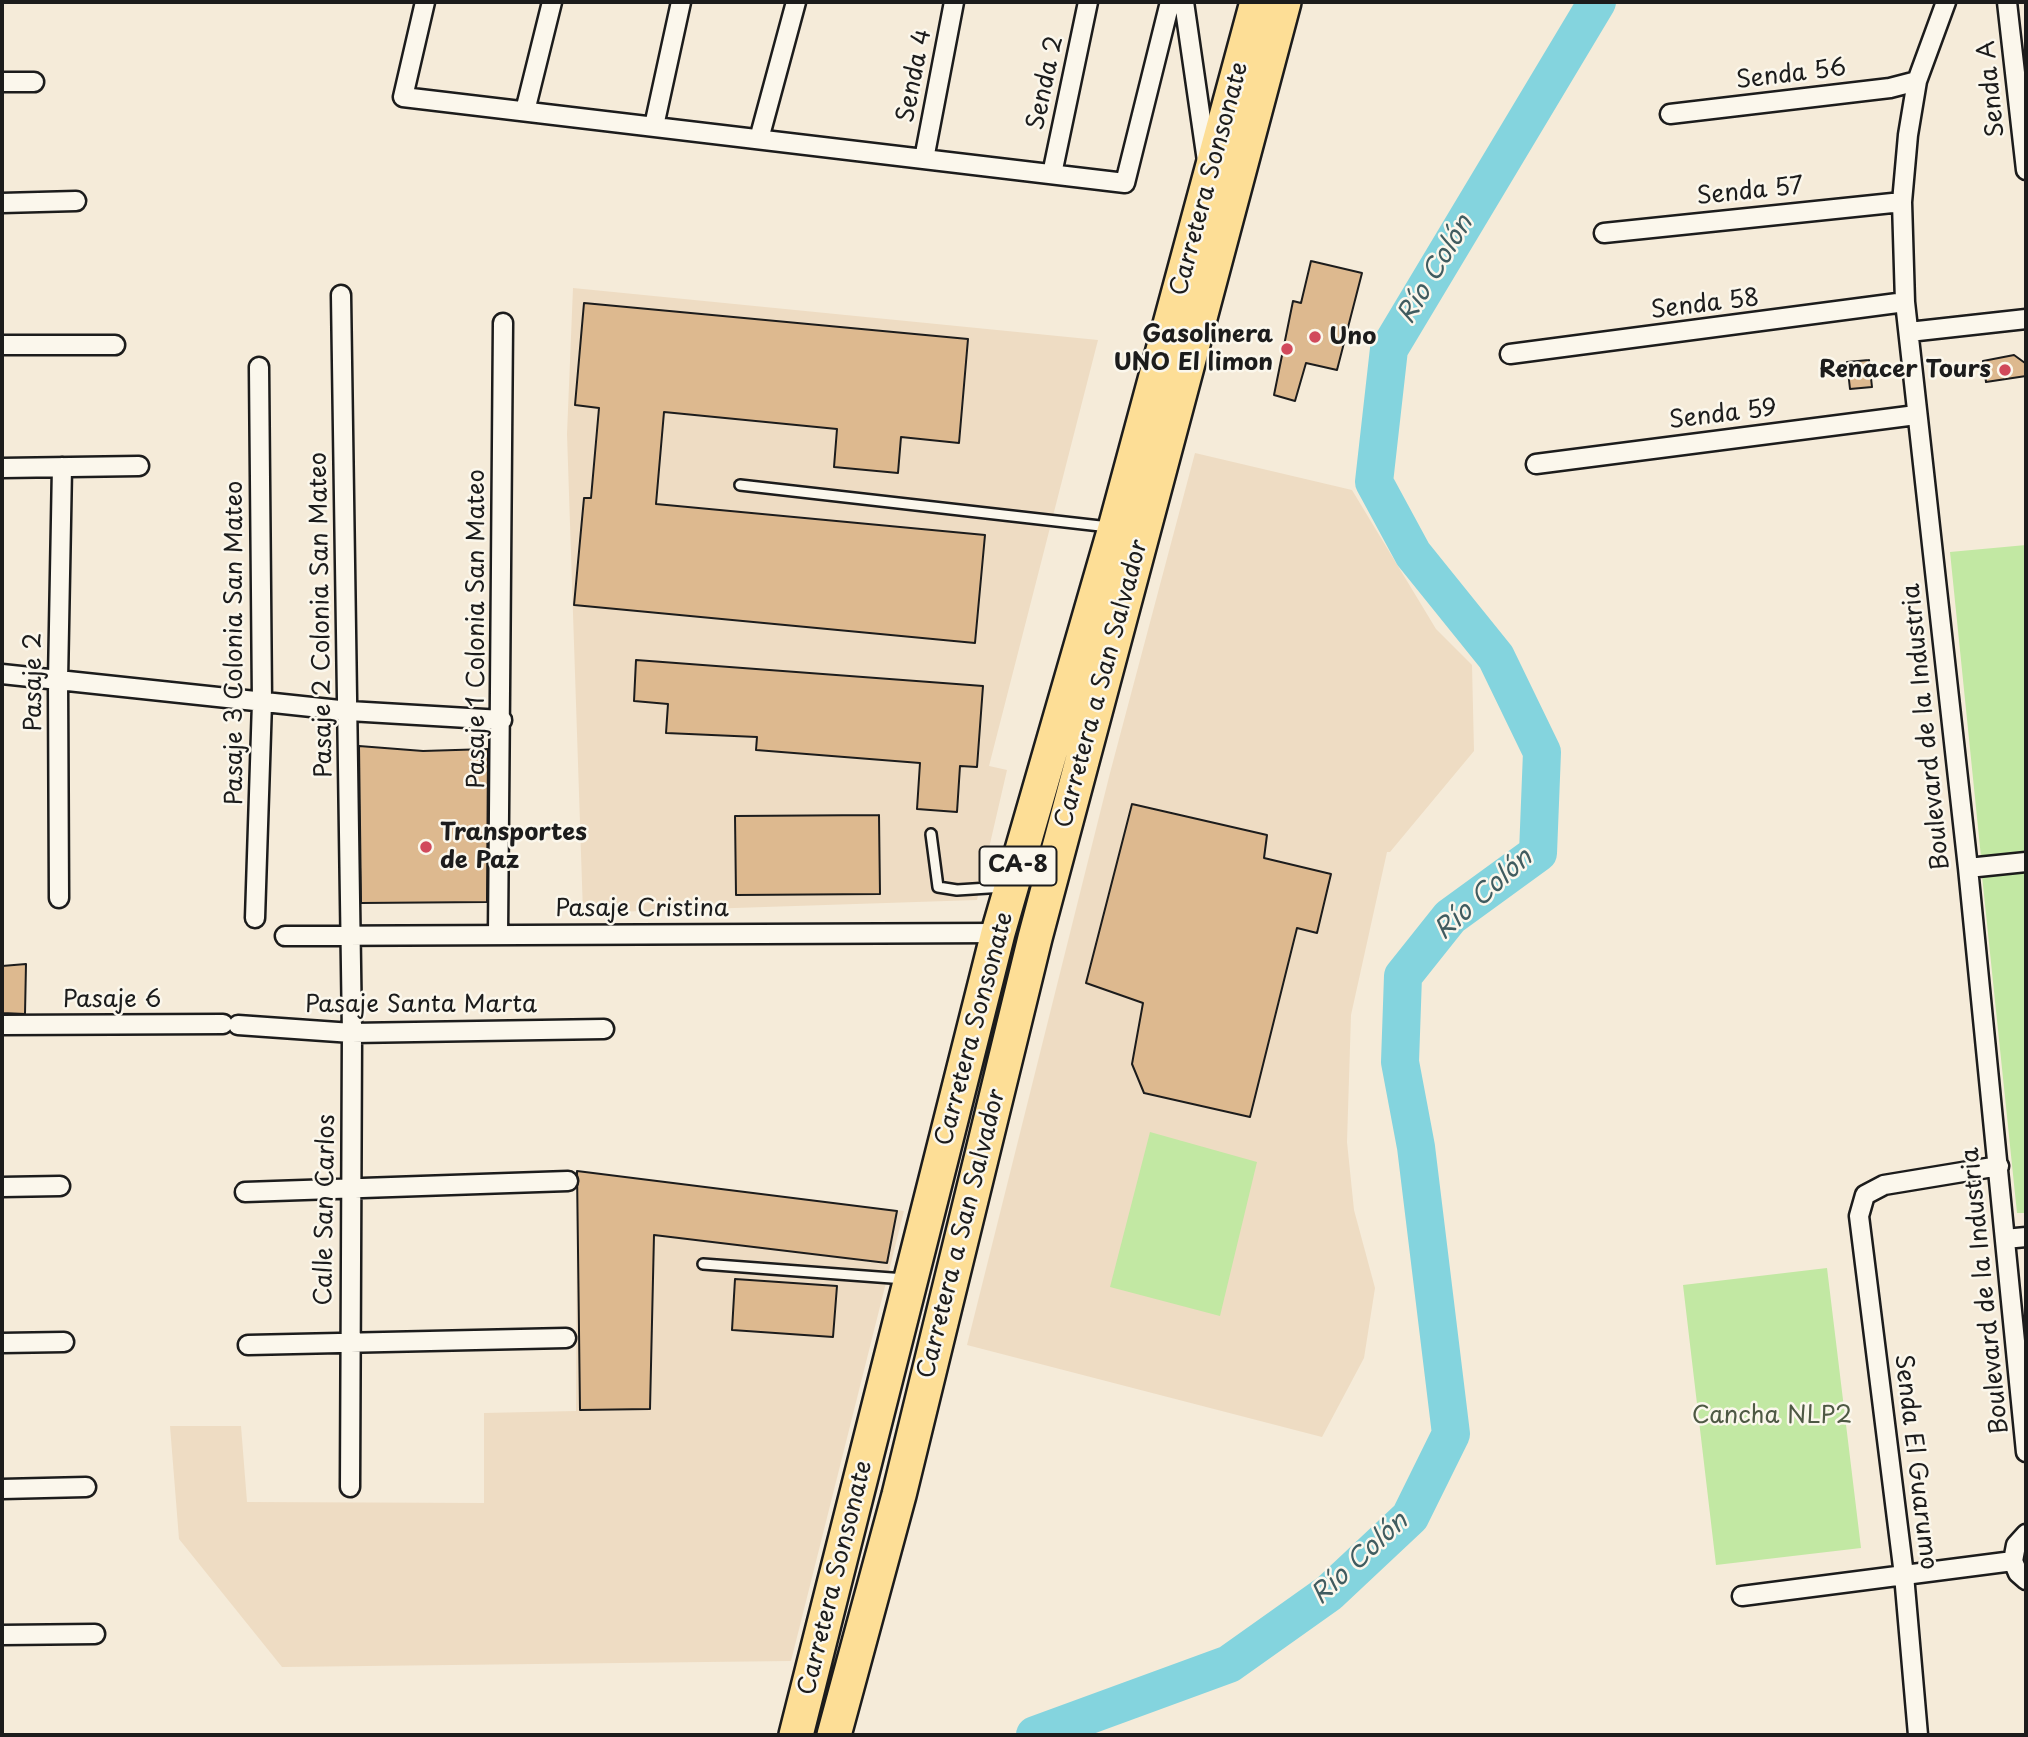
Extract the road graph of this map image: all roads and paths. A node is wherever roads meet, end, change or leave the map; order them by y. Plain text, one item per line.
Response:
1 (425, 2) edge
2 (552, 2) edge
3 (681, 2) edge
4 (796, 2) edge
5 (954, 2) edge
6 (1088, 2) edge
7 (1170, 2) edge
8 (1184, 2) edge
9 (1256, 2) edge
10 (1283, 2) edge
11 (1946, 2) edge
12 (2007, 2) edge
13 (1917, 81) junction
14 (2, 82) edge
15 (34, 82) dead end
16 (525, 111) junction
17 (1670, 114) dead end
18 (654, 126) junction
19 (759, 139) junction
20 (924, 159) junction
21 (2026, 170) edge
22 (1052, 174) junction
23 (1210, 181) junction
24 (76, 201) dead end
25 (1902, 202) junction
26 (2, 203) edge
27 (1604, 233) dead end
28 (341, 295) dead end
29 (1905, 302) junction
30 (2026, 319) edge
31 (503, 323) dead end
32 (1909, 332) junction
33 (2, 345) edge
34 (115, 345) dead end
35 (1510, 354) dead end
36 (259, 367) dead end
37 (1916, 415) junction
38 (1536, 464) dead end
39 (139, 466) dead end
40 (62, 467) junction
41 (2, 468) edge
42 (740, 485) dead end
43 (1115, 528) junction
44 (2, 674) edge
45 (58, 680) junction
46 (262, 702) junction
47 (349, 711) junction
48 (502, 720) junction
49 (931, 834) dead end
50 (2026, 862) edge
51 (1968, 868) junction
52 (1013, 886) junction
53 (59, 898) dead end
54 (255, 918) dead end
55 (998, 933) junction
56 (350, 934) junction
57 (498, 934) junction
58 (285, 936) dead end
59 (231, 1024) joint
60 (2, 1025) edge
61 (604, 1028) dead end
62 (352, 1033) junction
63 (1998, 1166) junction
64 (568, 1181) dead end
65 (2, 1186) edge
66 (60, 1186) dead end
67 (350, 1189) junction
68 (245, 1192) dead end
69 (2026, 1237) edge
70 (2005, 1240) junction
71 (704, 1264) dead end
72 (911, 1279) junction
73 (566, 1338) dead end
74 (64, 1342) dead end
75 (2, 1343) edge
76 (349, 1343) junction
77 (248, 1345) dead end
78 (2026, 1452) edge
79 (86, 1487) dead end
80 (350, 1487) dead end
81 (2, 1489) edge
82 (2026, 1534) edge
83 (2013, 1561) junction
84 (1905, 1575) junction
85 (2026, 1580) edge
86 (1742, 1596) dead end
87 (95, 1634) dead end
88 (2, 1635) edge
89 (796, 1735) edge
90 (834, 1735) edge
91 (1918, 1735) edge

1 - 16 street
2 - 16 street
3 - 18 street
4 - 19 street
5 - 20 street, Senda 4
6 - 22 street, Senda 2
7 - 22 street
8 - 23 street
9 - 23 highway, Carretera Sonsonate / CA-8
10 - 90 highway, Carretera a San Salvador / CA-8
11 - 13 street, Boulevard de la Industria
12 - 21 street, Senda A
13 - 17 street, Senda 56
13 - 25 street, Boulevard de la Industria
14 - 15 street
16 - 18 street
18 - 19 street
19 - 20 street
20 - 22 street
23 - 43 highway, Carretera Sonsonate / CA-8
24 - 26 street
25 - 27 street, Senda 57
25 - 29 street, Boulevard de la Industria
28 - 47 street, Pasaje 2 Colonia San Mateo
29 - 32 street, Boulevard de la Industria
29 - 35 street, Senda 58
30 - 32 street
31 - 48 street, Pasaje 1 Colonia San Mateo
32 - 37 street, Boulevard de la Industria
33 - 34 street
36 - 46 street, Pasaje 3 Colonia San Mateo
37 - 38 street, Senda 59
37 - 51 street, Boulevard de la Industria
39 - 40 street
40 - 41 street
40 - 45 street, Pasaje 2
42 - 43 lane
43 - 52 highway, Carretera Sonsonate / CA-8
44 - 45 street
45 - 46 street
45 - 53 street, Pasaje 2
46 - 47 street
46 - 54 street, Pasaje 3 Colonia San Mateo
47 - 48 street
47 - 56 street, Pasaje 2 Colonia San Mateo
48 - 57 street, Pasaje 1 Colonia San Mateo
49 - 52 lane
50 - 51 street
51 - 63 street, Boulevard de la Industria
52 - 55 highway, Carretera Sonsonate / CA-8
55 - 57 street, Pasaje Cristina
55 - 72 highway, Carretera Sonsonate / CA-8
56 - 57 street, Pasaje Cristina
56 - 58 street, Pasaje Cristina
56 - 62 street, Calle San Carlos
59 - 60 street, Pasaje 6
59 - 62 street, Pasaje Santa Marta
61 - 62 street, Pasaje Santa Marta
62 - 67 street, Calle San Carlos
63 - 70 street, Boulevard de la Industria
63 - 84 street, Senda El Guarumo
64 - 67 street
65 - 66 street
67 - 68 street
67 - 76 street, Calle San Carlos
69 - 70 street
70 - 78 street, Boulevard de la Industria
71 - 72 lane
72 - 89 highway, Carretera Sonsonate / CA-8
73 - 76 street
74 - 75 street
76 - 77 street
76 - 80 street, Calle San Carlos
79 - 81 street
82 - 83 street
83 - 84 street
83 - 85 street
84 - 86 street
84 - 91 street, Senda El Guarumo
87 - 88 street

